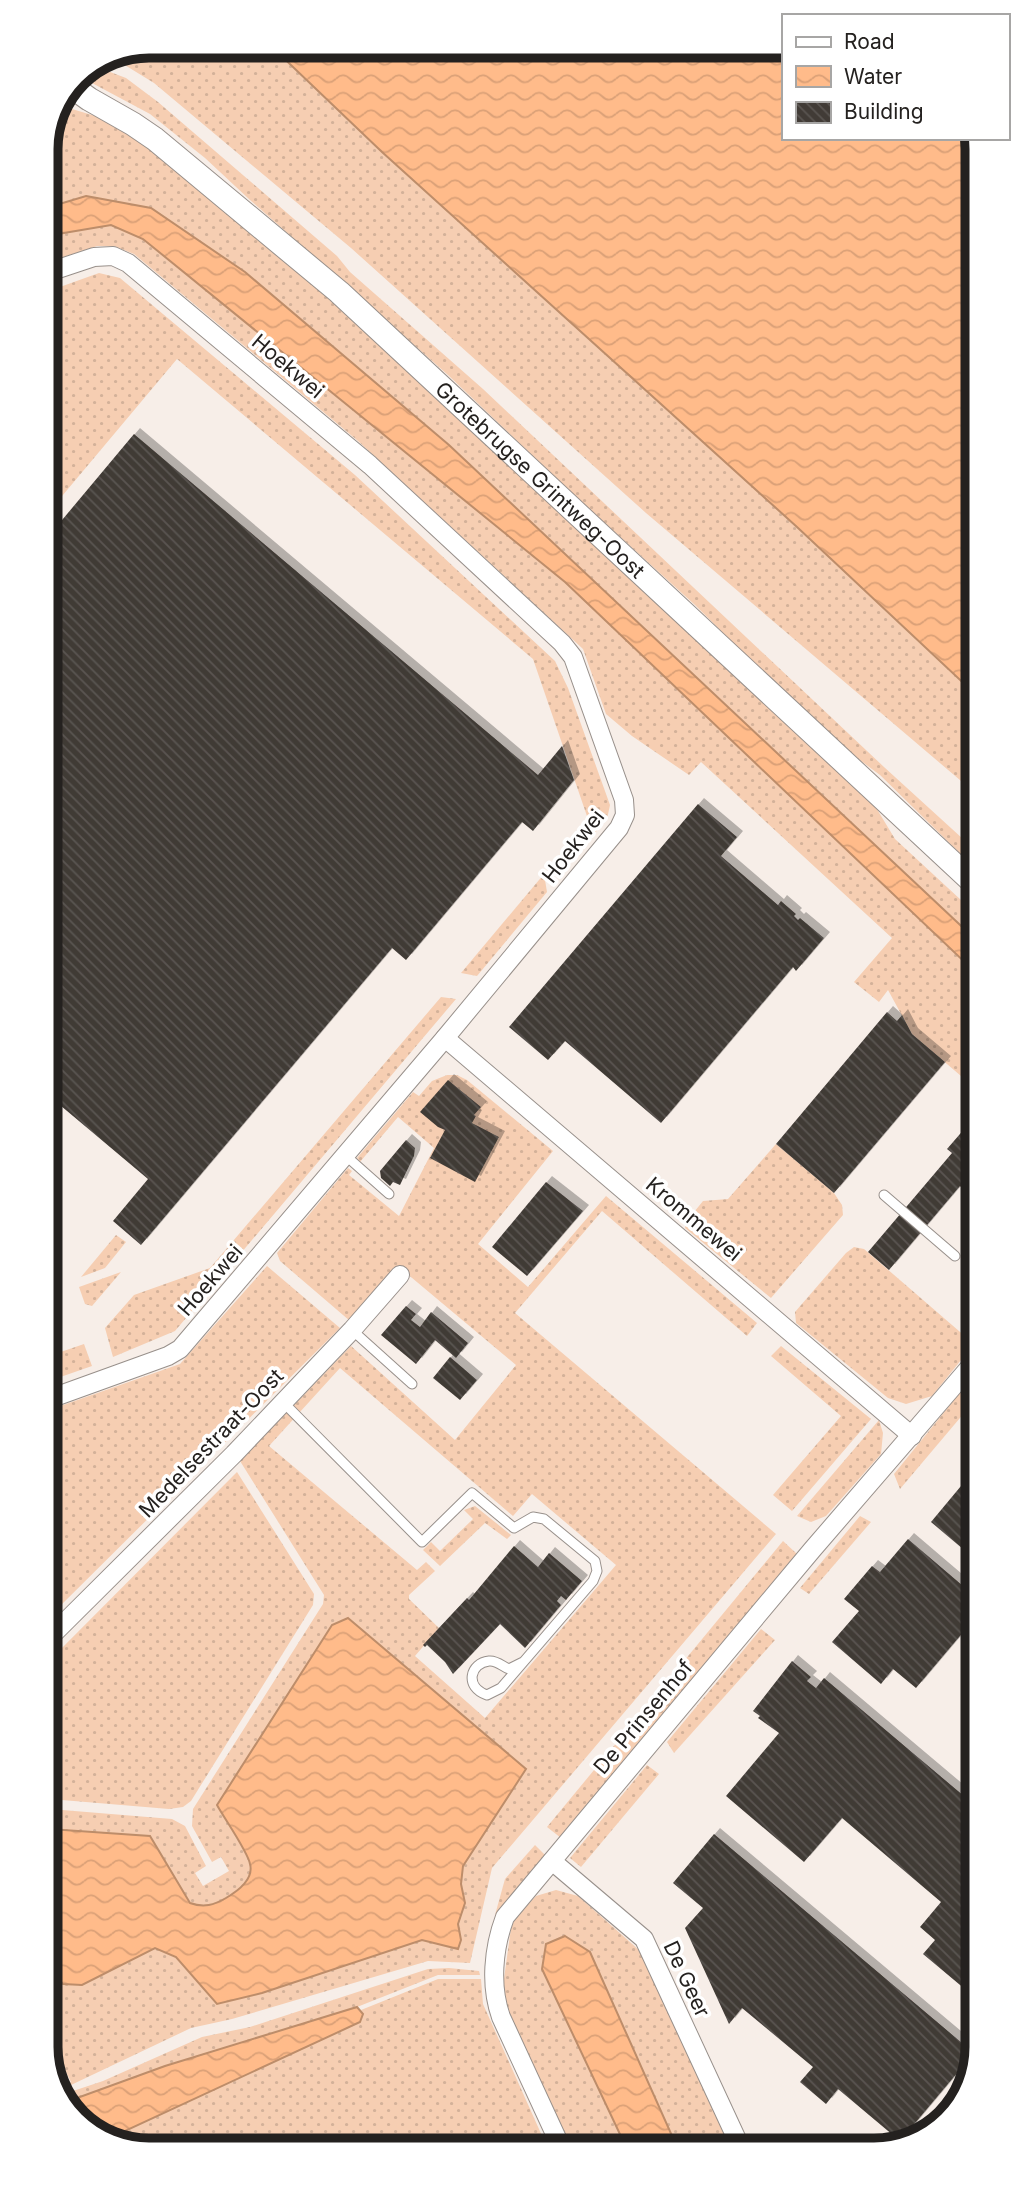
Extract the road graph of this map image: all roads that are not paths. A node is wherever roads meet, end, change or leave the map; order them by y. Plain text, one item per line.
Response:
1 (80, 93) edge
2 (58, 269) edge
3 (965, 875) edge
4 (445, 1038) junction
5 (345, 1155) junction
6 (389, 1194) dead end
7 (884, 1195) dead end
8 (955, 1256) dead end
9 (400, 1275) dead end
10 (352, 1330) junction
11 (965, 1372) edge
12 (412, 1384) dead end
13 (58, 1396) edge
14 (284, 1403) junction
15 (912, 1436) junction
16 (58, 1629) edge
17 (523, 1662) junction
18 (552, 1861) junction
19 (557, 2138) edge
20 (736, 2138) edge

1 - 3 street, Grotebrugse Grintweg-Oost
2 - 4 street, Hoekwei
4 - 5 street, Hoekwei
4 - 15 street, Krommewei
5 - 6 lane
5 - 13 street, Hoekwei
7 - 8 lane
9 - 10 street, Medelsestraat-Oost
10 - 12 lane
10 - 14 street, Medelsestraat-Oost
11 - 15 street, De Prinsenhof
14 - 16 street, Medelsestraat-Oost
14 - 17 lane
15 - 18 street, De Prinsenhof
17 - 17 lane
18 - 19 street, De Prinsenhof
18 - 20 street, De Geer

